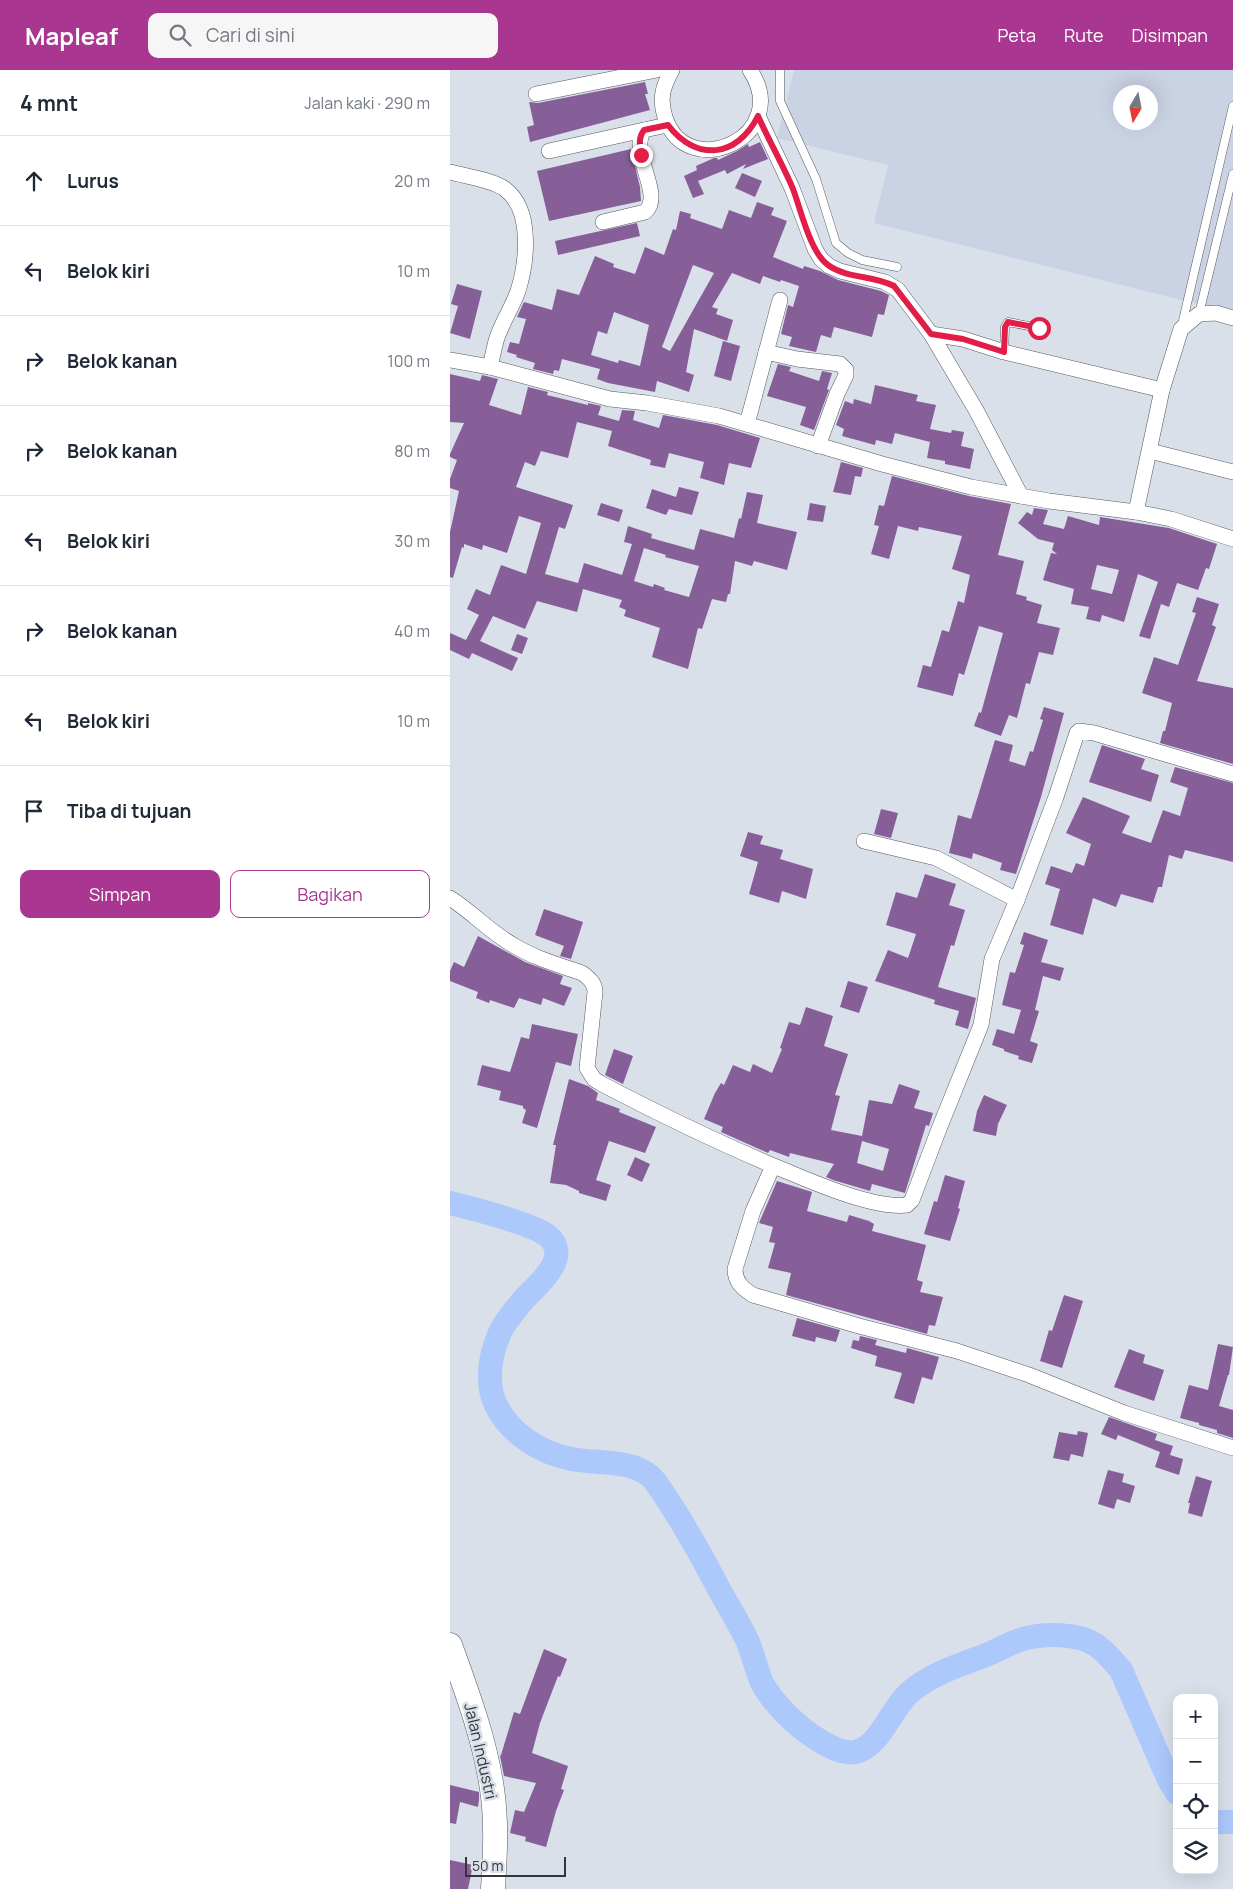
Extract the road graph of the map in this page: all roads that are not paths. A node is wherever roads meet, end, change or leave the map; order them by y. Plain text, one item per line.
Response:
1 (657, 70) edge
2 (672, 70) edge
3 (750, 70) edge
4 (763, 70) edge
5 (780, 70) edge
6 (758, 85) junction
7 (536, 94) dead end
8 (1233, 106) edge
9 (758, 116) junction
10 (668, 125) junction
11 (644, 130) junction
12 (549, 151) dead end
13 (450, 172) edge
14 (1233, 174) edge
15 (603, 222) dead end
16 (897, 267) dead end
17 (780, 300) dead end
18 (1199, 314) junction
19 (1233, 318) edge
20 (1039, 328) dead end
21 (1181, 329) junction
22 (931, 334) junction
23 (766, 352) junction
24 (1004, 352) junction
25 (450, 360) edge
26 (490, 367) junction
27 (1162, 390) junction
28 (747, 424) junction
29 (818, 446) junction
30 (1150, 451) junction
31 (1233, 472) edge
32 (1021, 496) junction
33 (1136, 512) junction
34 (1233, 539) edge
35 (1233, 774) edge
36 (864, 841) dead end
37 (450, 898) edge
38 (1017, 900) junction
39 (773, 1166) junction
40 (1233, 1448) edge
41 (450, 1645) edge
42 (493, 1889) edge

1 - 7 street
2 - 10 street
3 - 6 street
4 - 6 street
5 - 16 lane
6 - 9 street
8 - 21 lane
9 - 10 street
9 - 22 street
10 - 11 street
11 - 12 street
11 - 15 street
13 - 26 street
14 - 18 lane
17 - 23 street
18 - 19 street
18 - 21 street
20 - 24 lane
21 - 27 street
22 - 24 street
22 - 32 street
23 - 28 street
23 - 29 street
24 - 27 street
25 - 26 street
26 - 28 street
27 - 30 street
28 - 29 street
29 - 32 street
30 - 31 street
30 - 33 street
32 - 33 street
33 - 34 street
35 - 38 street
36 - 38 street
37 - 39 street
38 - 39 street
39 - 40 street
41 - 42 main road, Jalan Industri

